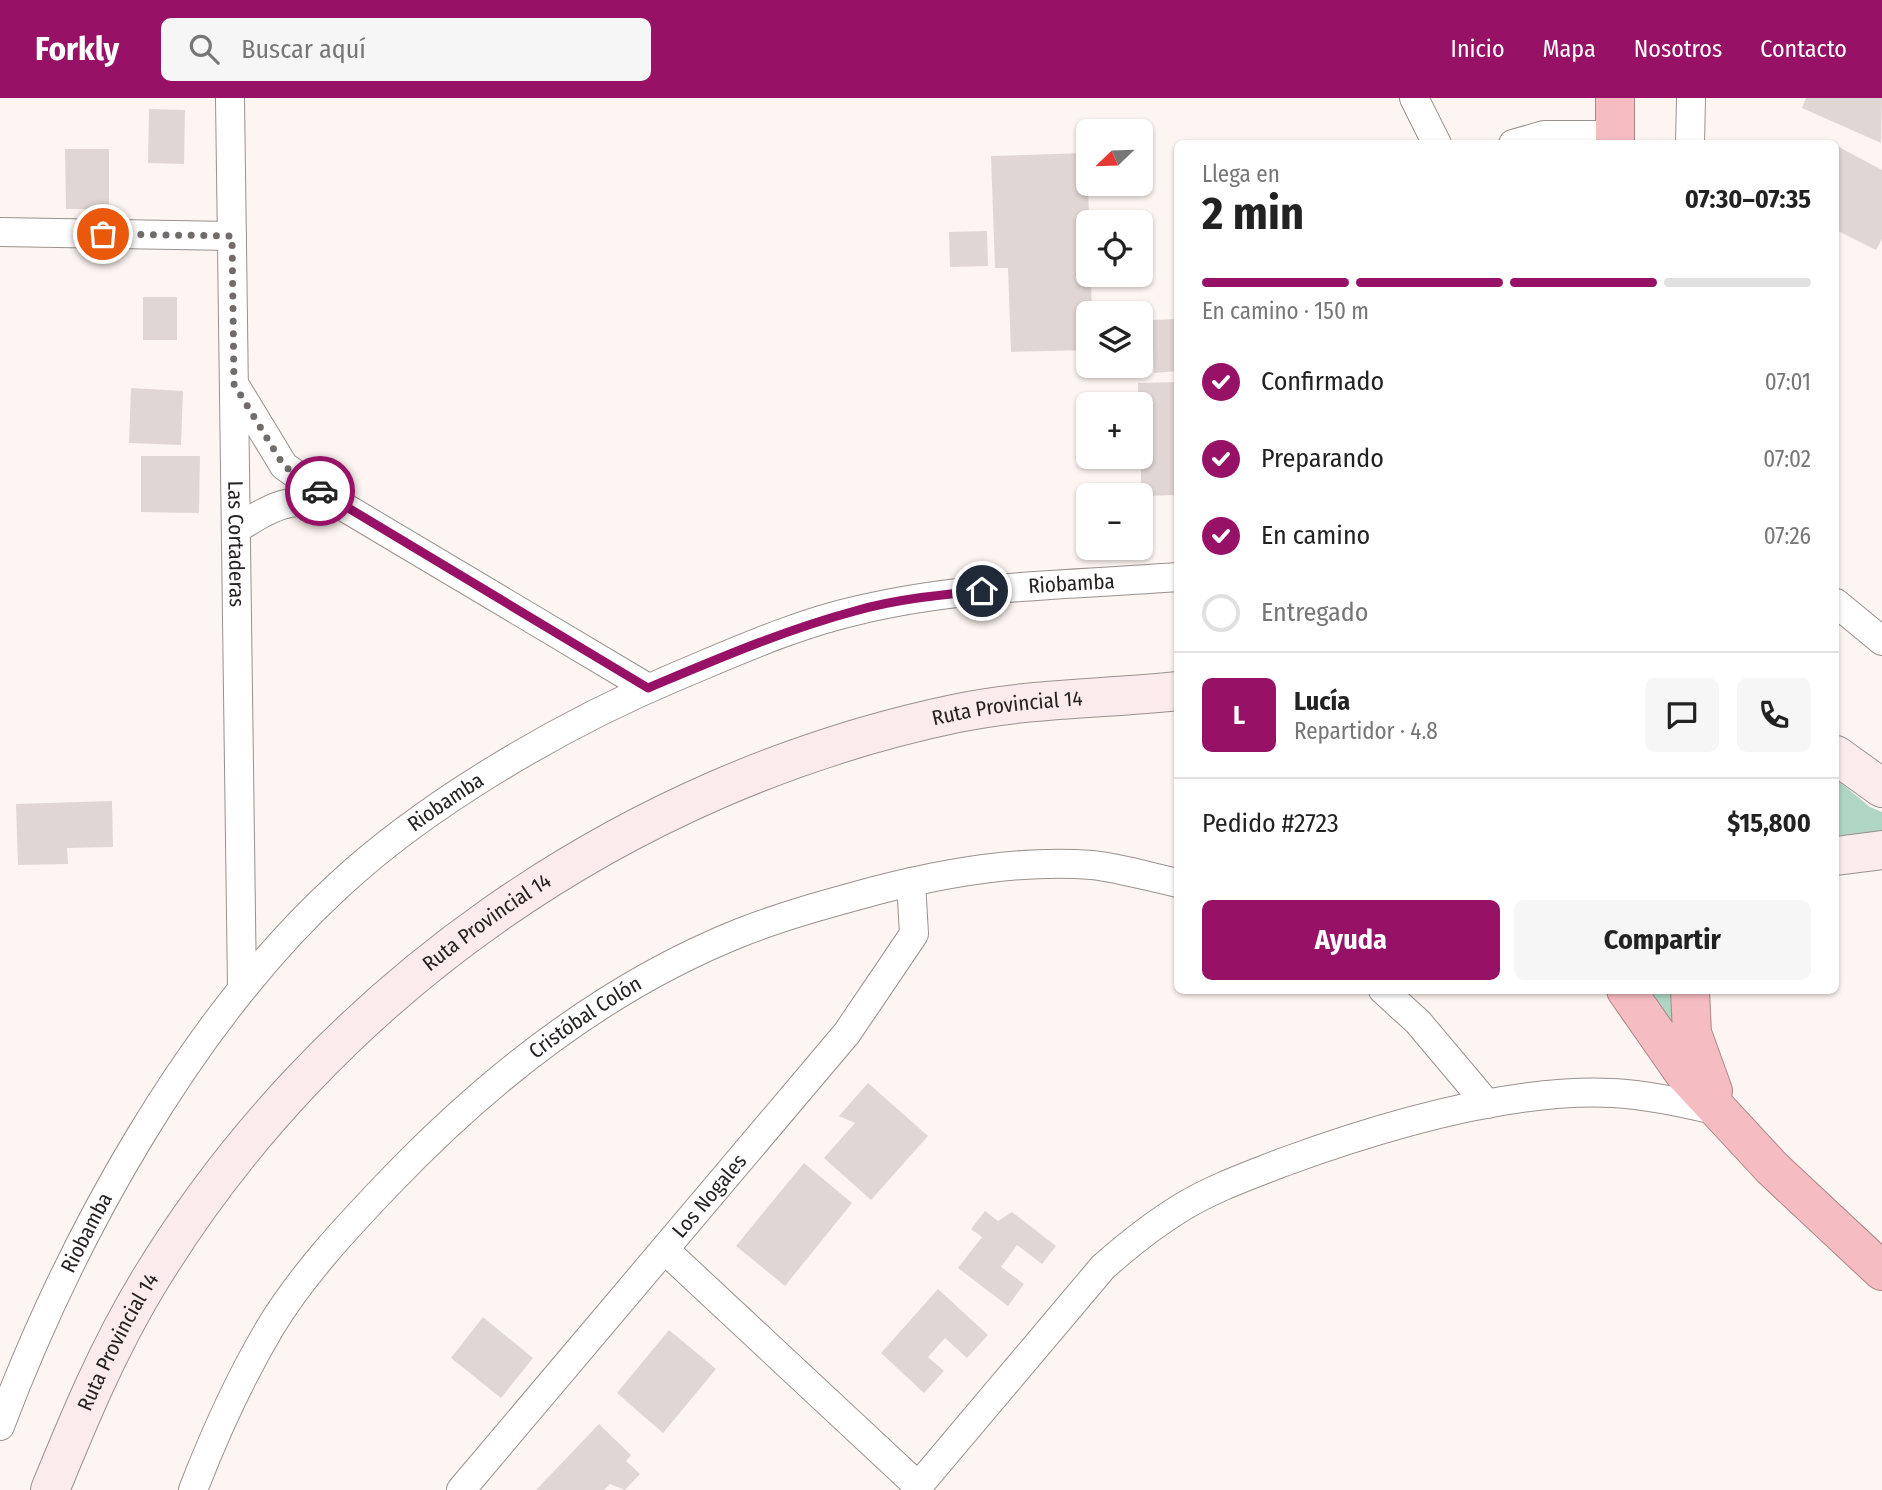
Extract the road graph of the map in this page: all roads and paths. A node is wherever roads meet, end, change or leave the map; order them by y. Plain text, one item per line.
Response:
1 (230, 98) edge
2 (1414, 98) edge
3 (1691, 98) edge
4 (1615, 125) edge
5 (1435, 140) edge
6 (1527, 140) edge
7 (1690, 140) edge
8 (0, 232) edge
9 (232, 236) junction
10 (234, 384) junction
11 (334, 502) junction
12 (236, 529) junction
13 (1174, 577) edge
14 (1839, 605) edge
15 (1882, 640) edge
16 (648, 688) junction
17 (1174, 693) edge
18 (1839, 757) edge
19 (1882, 788) edge
20 (1882, 850) edge
21 (1839, 856) edge
22 (911, 882) junction
23 (1174, 882) edge
24 (242, 989) junction
25 (1387, 994) edge
26 (1629, 994) edge
27 (1690, 994) edge
28 (1487, 1104) junction
29 (1722, 1112) junction
30 (665, 1250) junction
31 (1882, 1271) edge
32 (0, 1426) edge
33 (916, 1488) edge
34 (50, 1490) edge
35 (193, 1490) edge
36 (461, 1490) edge

1 - 9 street, Las Cortaderas
2 - 5 street
3 - 7 street
4 - 6 street
8 - 9 street
9 - 10 street, Las Cortaderas
10 - 11 street
10 - 12 street, Las Cortaderas
11 - 12 street
11 - 16 street
12 - 24 street, Las Cortaderas
13 - 16 street, Riobamba
14 - 15 street
16 - 24 street, Riobamba
17 - 34 main road, Ruta Provincial 14
18 - 19 main road
20 - 21 main road
22 - 23 street, Cristóbal Colón
22 - 30 street, Los Nogales
22 - 35 street, Cristóbal Colón
24 - 32 street, Riobamba
25 - 28 street
26 - 29 highway
27 - 29 highway
28 - 29 street
28 - 33 street
29 - 31 highway
30 - 33 street
30 - 36 street, Los Nogales

